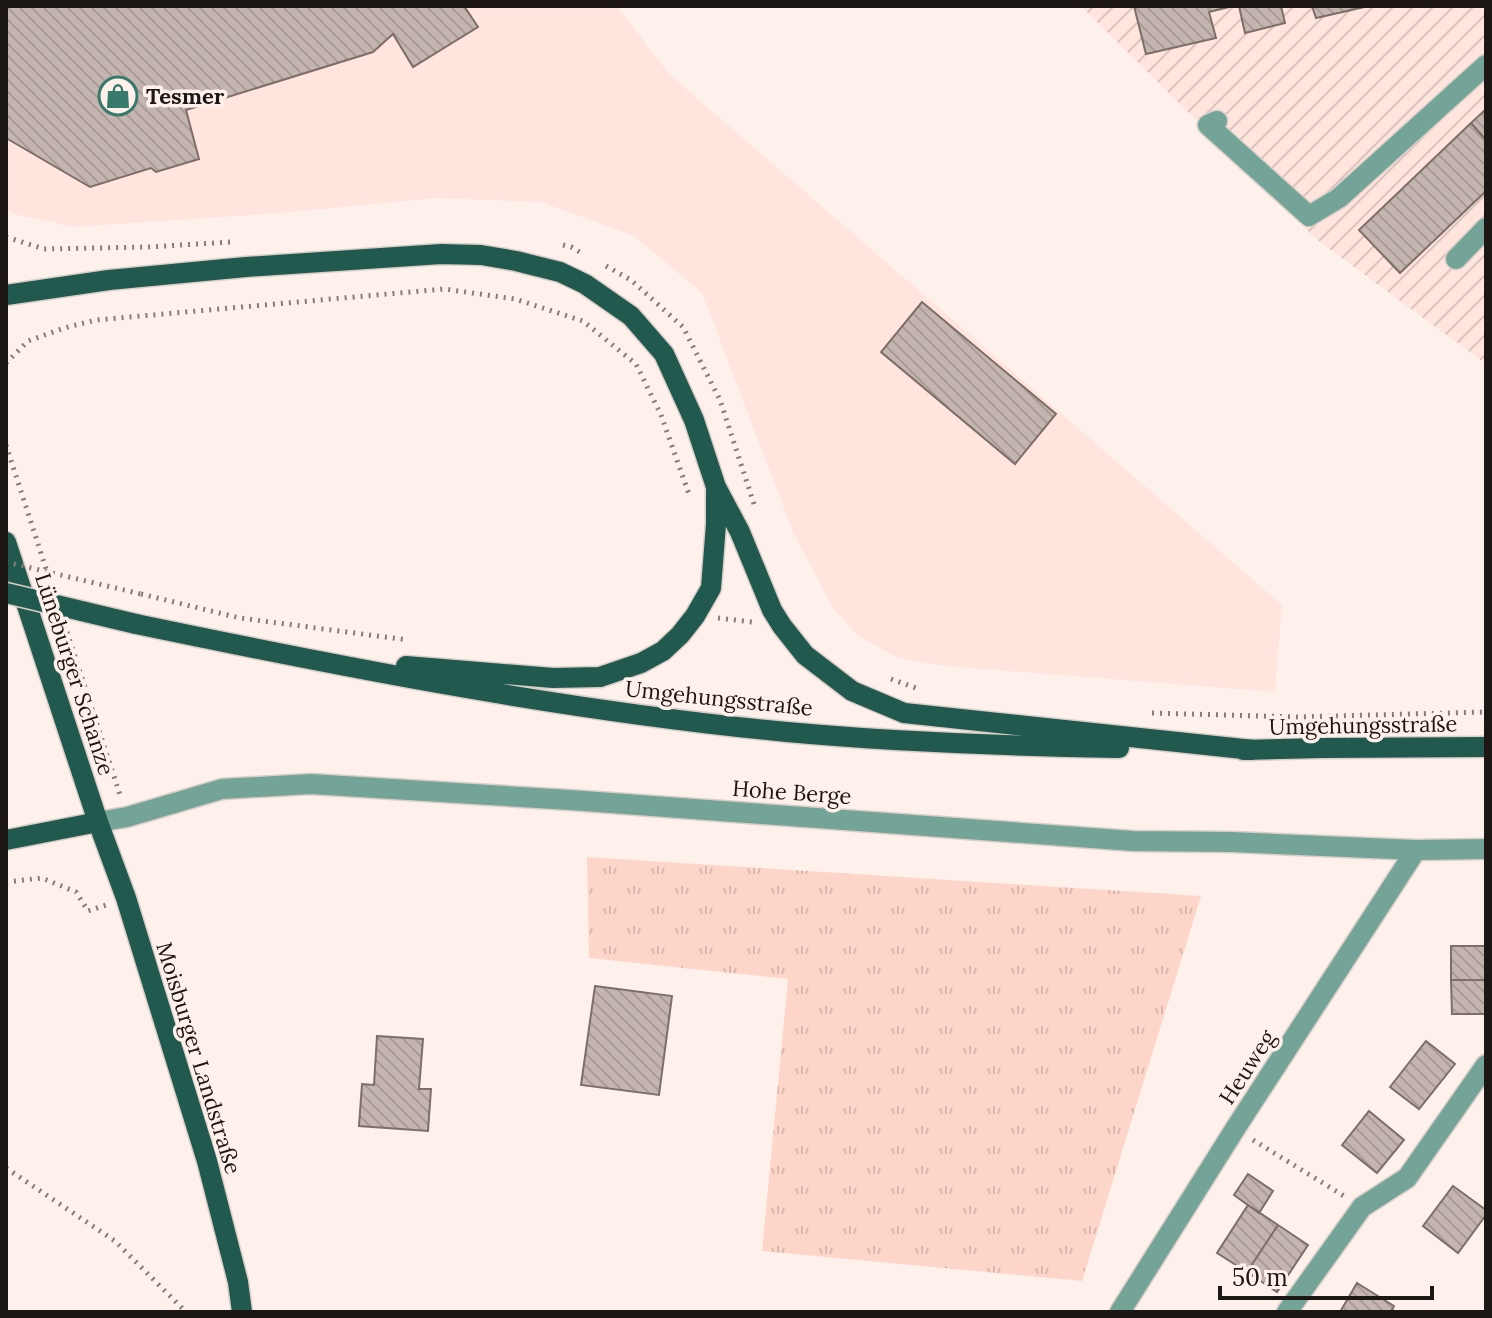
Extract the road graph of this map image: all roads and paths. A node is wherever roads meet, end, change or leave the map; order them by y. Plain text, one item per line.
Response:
1 (1486, 65) edge
2 (1217, 121) dead end
3 (1486, 228) edge
4 (6, 237) edge
5 (240, 241) dead end
6 (557, 244) dead end
7 (1456, 259) dead end
8 (6, 295) edge
9 (6, 363) edge
10 (716, 487) junction
11 (692, 506) dead end
12 (759, 517) dead end
13 (6, 542) edge
14 (6, 562) edge
15 (6, 593) edge
16 (695, 616) junction
17 (782, 626) junction
18 (423, 642) dead end
19 (295, 657) junction
20 (882, 675) dead end
21 (923, 691) dead end
22 (1138, 712) dead end
23 (1486, 712) edge
24 (1486, 747) edge
25 (1253, 750) junction
26 (98, 822) junction
27 (6, 840) edge
28 (1486, 849) edge
29 (1416, 850) junction
30 (6, 882) edge
31 (126, 898) junction
32 (1486, 1065) edge
33 (1235, 1129) junction
34 (6, 1168) edge
35 (1362, 1207) junction
36 (186, 1312) edge
37 (242, 1312) edge
38 (1120, 1312) edge
39 (1287, 1312) edge

1 - 2 street
3 - 7 street
4 - 5 path
6 - 12 path
8 - 10 main road
9 - 11 path
10 - 16 main road
10 - 17 main road
13 - 26 main road, Lüneburger Schanze
14 - 18 path, bridge
15 - 19 main road, Umgehungsstraße, bridge
16 - 17 path
16 - 19 main road
17 - 25 main road
19 - 25 main road, Umgehungsstraße
20 - 21 path
22 - 23 path
24 - 25 main road, Umgehungsstraße
26 - 27 main road
26 - 29 street, Hohe Berge
26 - 31 main road, Moisburger Landstraße
28 - 29 street, Hohe Berge
29 - 33 street, Heuweg
30 - 31 path
31 - 37 main road, Moisburger Landstraße
32 - 35 street
33 - 35 path
33 - 38 street, Heuweg
34 - 36 path
35 - 39 street

